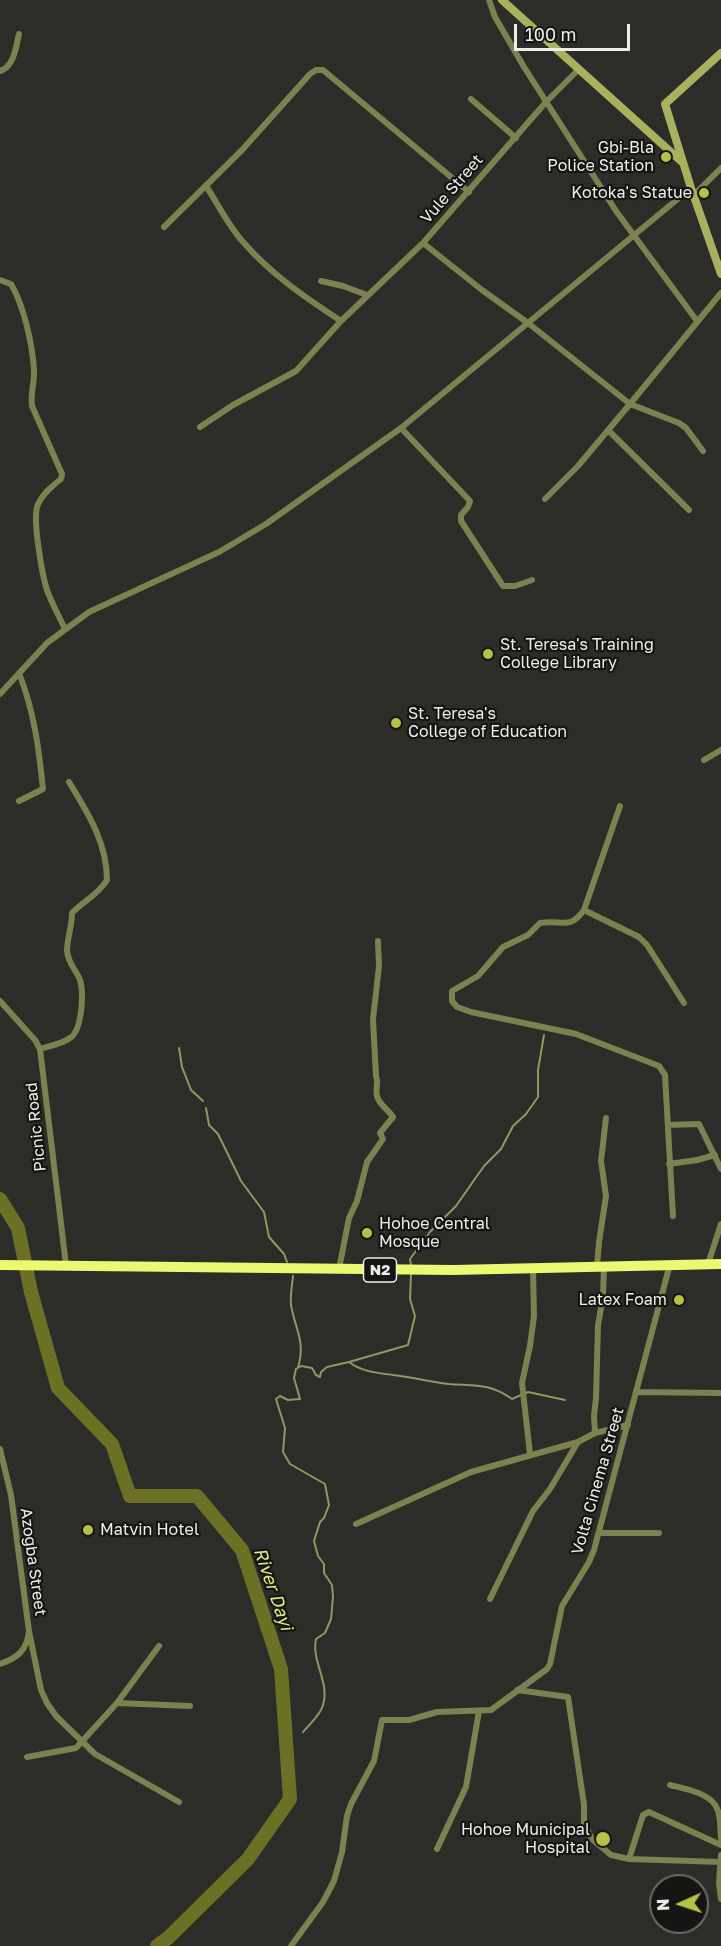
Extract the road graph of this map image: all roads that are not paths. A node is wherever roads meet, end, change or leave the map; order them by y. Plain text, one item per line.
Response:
1 (489, 0) edge
2 (502, 0) edge
3 (19, 34) dead end
4 (721, 53) edge
5 (578, 70) junction
6 (0, 71) edge
7 (471, 99) dead end
8 (546, 102) junction
9 (516, 138) junction
10 (683, 163) junction
11 (721, 168) edge
12 (206, 186) junction
13 (692, 191) junction
14 (469, 192) junction
15 (164, 227) dead end
16 (633, 237) junction
17 (423, 243) junction
18 (721, 274) edge
19 (0, 280) edge
20 (321, 281) dead end
21 (721, 293) edge
22 (367, 295) junction
23 (341, 321) junction
24 (697, 321) junction
25 (528, 323) junction
26 (630, 404) junction
27 (200, 427) dead end
28 (401, 428) junction
29 (608, 430) junction
30 (703, 451) dead end
31 (545, 498) dead end
32 (689, 510) dead end
33 (532, 580) dead end
34 (65, 629) junction
35 (19, 673) junction
36 (0, 694) edge
37 (721, 750) edge
38 (704, 760) dead end
39 (69, 782) dead end
40 (19, 801) dead end
41 (620, 806) dead end
42 (584, 910) junction
43 (378, 941) dead end
44 (0, 1001) edge
45 (684, 1003) dead end
46 (40, 1049) junction
47 (606, 1118) dead end
48 (668, 1125) junction
49 (714, 1155) junction
50 (669, 1164) junction
51 (721, 1169) edge
52 (673, 1216) dead end
53 (721, 1224) edge
54 (670, 1264) junction
55 (708, 1264) junction
56 (721, 1264) edge
57 (4, 1265) edge
58 (66, 1265) junction
59 (601, 1266) junction
60 (533, 1268) junction
61 (339, 1270) junction
62 (637, 1392) junction
63 (721, 1393) edge
64 (628, 1425) junction
65 (596, 1433) junction
66 (578, 1442) junction
67 (0, 1449) edge
68 (530, 1455) junction
69 (356, 1524) dead end
70 (599, 1533) junction
71 (659, 1533) dead end
72 (490, 1599) dead end
73 (29, 1631) junction
74 (159, 1646) dead end
75 (0, 1664) edge
76 (517, 1690) junction
77 (117, 1703) junction
78 (190, 1706) dead end
79 (479, 1711) junction
80 (82, 1742) junction
81 (27, 1757) dead end
82 (670, 1785) dead end
83 (179, 1802) dead end
84 (721, 1839) edge
85 (721, 1845) edge
86 (437, 1849) dead end
87 (721, 1855) edge
88 (629, 1859) junction
89 (721, 1862) edge
90 (721, 1899) edge
91 (291, 1946) edge

1 - 8 street
2 - 5 main road
3 - 6 street
4 - 10 main road
5 - 8 street, Vule Street
5 - 10 main road
7 - 9 street
8 - 9 street, Vule Street
8 - 16 street
9 - 14 street, Vule Street
10 - 13 main road
11 - 13 street
12 - 14 street
12 - 15 street
12 - 23 street
13 - 16 street
13 - 18 main road
14 - 17 street, Vule Street
16 - 24 street
16 - 25 street
17 - 22 street, Vule Street
17 - 25 street
19 - 34 street
20 - 22 street
21 - 24 street
22 - 23 street, Vule Street
23 - 27 street, Vule Street
24 - 26 street
25 - 26 street
25 - 28 street
26 - 29 street
26 - 30 street
28 - 33 street
28 - 34 street
29 - 31 street
29 - 32 street
34 - 35 street
35 - 36 street
35 - 40 street
37 - 38 street
39 - 46 street
41 - 42 street
42 - 45 street
42 - 48 street
43 - 61 street
44 - 46 street
46 - 58 street, Picnic Road
47 - 59 street
48 - 49 street
48 - 50 street
49 - 50 street
49 - 51 street
50 - 52 street
53 - 55 street
54 - 55 highway, N2
54 - 59 highway, N2
54 - 62 street, Volta Cinema Street
55 - 56 highway, N2
57 - 58 highway, N2
58 - 61 highway, N2
59 - 60 highway, N2
59 - 65 street
60 - 61 highway, N2
60 - 68 street
62 - 63 street
62 - 64 street, Volta Cinema Street
64 - 65 street
64 - 70 street, Volta Cinema Street
65 - 66 street
66 - 68 street
66 - 72 street
67 - 73 street, Azogba Street
68 - 69 street
70 - 71 street
70 - 76 street, Volta Cinema Street
73 - 75 street, Azogba Street
73 - 80 street
74 - 77 street
76 - 79 street, Volta Cinema Street
76 - 88 street
77 - 78 street
77 - 80 street
79 - 86 street
79 - 91 street, Volta Cinema Street
80 - 81 street
80 - 83 street
82 - 84 street
85 - 88 street
87 - 89 street
88 - 89 street
89 - 90 street

